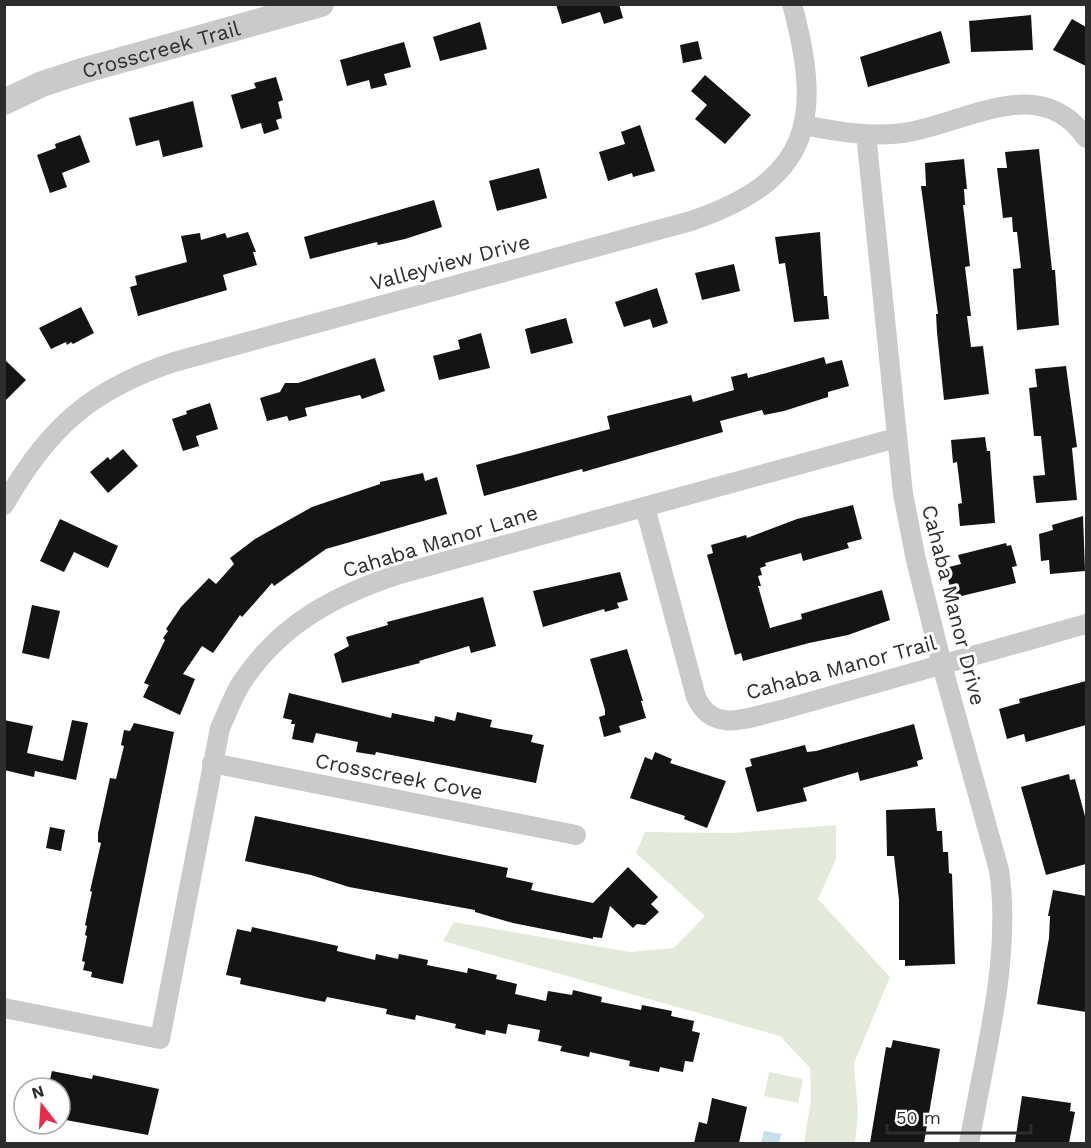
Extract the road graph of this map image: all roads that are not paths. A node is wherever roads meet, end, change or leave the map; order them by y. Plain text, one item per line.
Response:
1 (321, 4) edge
2 (792, 4) edge
3 (4, 102) edge
4 (804, 124) junction
5 (866, 134) junction
6 (1086, 138) edge
7 (896, 438) junction
8 (4, 505) edge
9 (645, 507) junction
10 (1086, 624) edge
11 (942, 665) junction
12 (212, 763) junction
13 (576, 835) dead end
14 (4, 1008) edge
15 (969, 1143) edge

1 - 3 street, Crosscreek Trail
2 - 4 street, Valleyview Drive
4 - 5 street
4 - 8 street, Valleyview Drive
5 - 6 street
5 - 7 street, Cahaba Manor Drive
7 - 9 street, Cahaba Manor Lane
7 - 11 street, Cahaba Manor Drive
9 - 11 street, Cahaba Manor Trail
9 - 12 street, Cahaba Manor Lane
10 - 11 street, Cahaba Manor Trail
11 - 15 street, Cahaba Manor Drive
12 - 13 street, Crosscreek Cove
12 - 14 street, Cahaba Manor Lane

